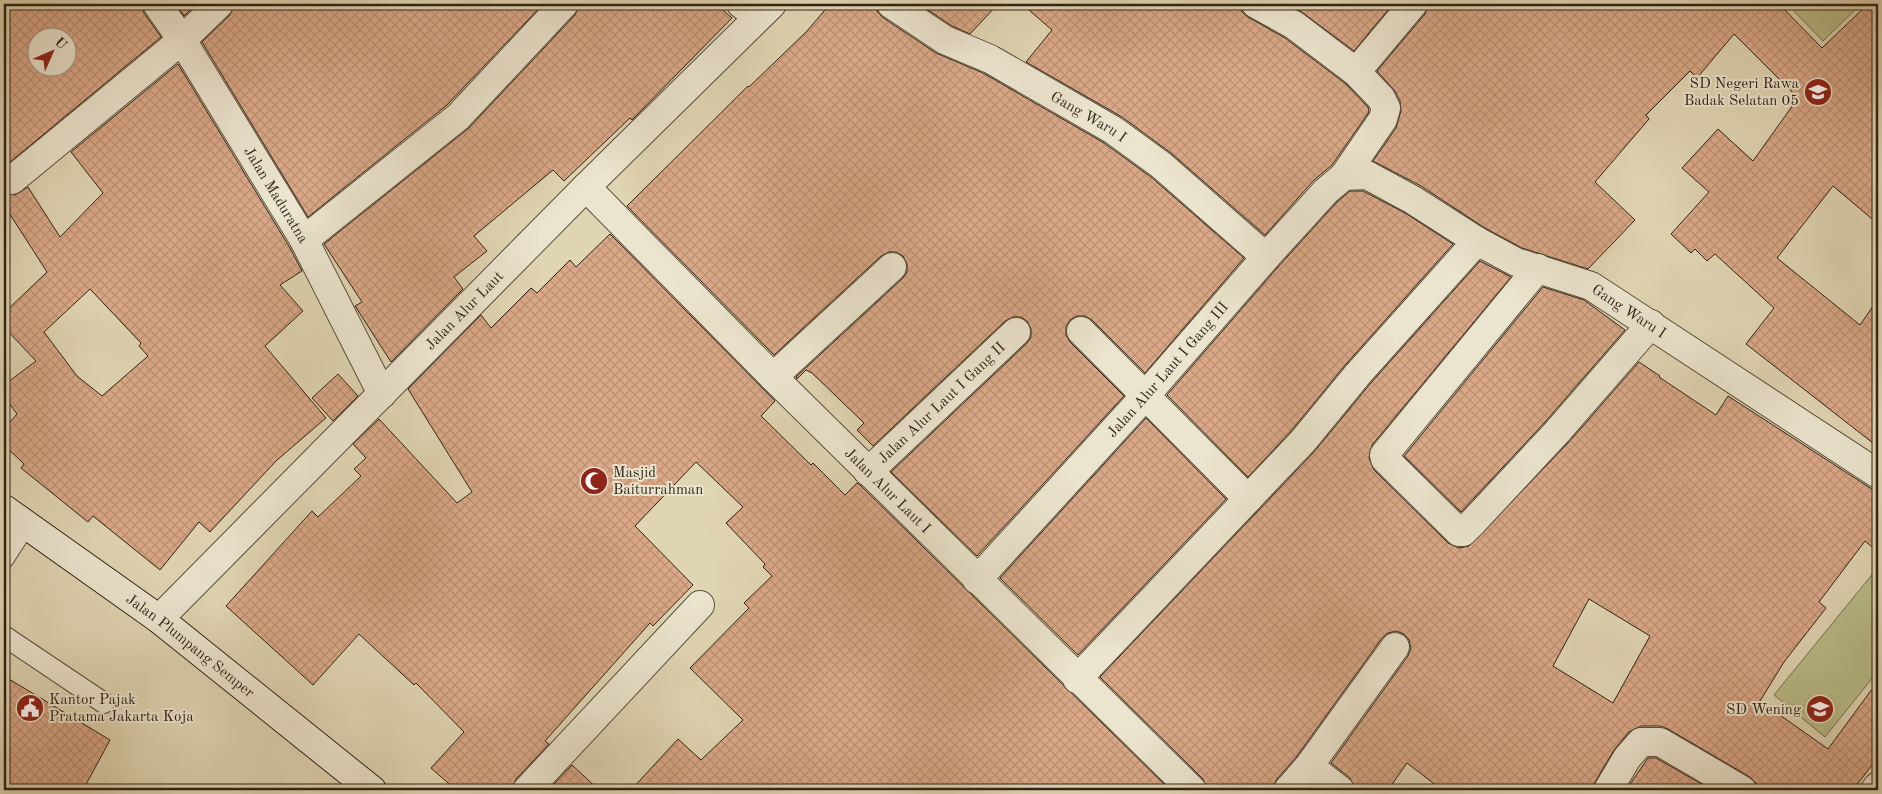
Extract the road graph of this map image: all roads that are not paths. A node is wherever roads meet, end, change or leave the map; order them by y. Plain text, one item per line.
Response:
1 (157, 4) edge
2 (218, 4) edge
3 (564, 4) edge
4 (891, 4) edge
5 (1256, 4) edge
6 (1413, 4) edge
7 (757, 8) edge
8 (182, 40) junction
9 (1356, 72) junction
10 (1355, 175) junction
11 (12, 180) dead end
12 (586, 187) junction
13 (304, 240) junction
14 (1477, 241) junction
15 (1266, 257) junction
16 (892, 267) dead end
17 (1538, 268) junction
18 (1651, 324) junction
19 (1081, 331) dead end
20 (1016, 332) dead end
21 (773, 377) junction
22 (382, 394) junction
23 (1145, 396) junction
24 (868, 472) junction
25 (1878, 474) edge
26 (1248, 499) junction
27 (11, 517) edge
28 (4, 558) edge
29 (977, 580) junction
30 (700, 605) dead end
31 (159, 619) junction
32 (4, 636) edge
33 (1396, 647) dead end
34 (1077, 679) junction
35 (104, 703) dead end
36 (1309, 766) junction
37 (1878, 786) edge
38 (361, 787) edge
39 (527, 790) edge
40 (1192, 790) edge
41 (1288, 790) edge
42 (1340, 790) edge
43 (1608, 790) edge
44 (1742, 790) edge
45 (1876, 790) edge

1 - 8 street, Jalan Maduratna
2 - 8 street
3 - 13 street
4 - 15 street, Gang Waru I
5 - 9 street
6 - 9 street
7 - 12 street, Jalan Alur Laut
8 - 11 street
8 - 13 street, Jalan Maduratna
9 - 10 street, Jalan Alur Laut I Gang III
10 - 14 street, Gang Waru I
10 - 15 street, Jalan Alur Laut I Gang III
12 - 21 street, Jalan Alur Laut I
12 - 22 street, Jalan Alur Laut
13 - 22 street, Jalan Maduratna
14 - 17 street, Gang Waru I
14 - 26 street
15 - 23 street, Jalan Alur Laut I Gang III
16 - 21 street
17 - 18 street, Gang Waru I
17 - 18 street
18 - 25 street, Gang Waru I
19 - 23 street
20 - 24 street, Jalan Alur Laut I Gang II
21 - 24 street, Jalan Alur Laut I
22 - 31 street, Jalan Alur Laut
23 - 26 street
23 - 29 street, Jalan Alur Laut I Gang III
24 - 29 street, Jalan Alur Laut I
26 - 34 street
27 - 28 lane
27 - 31 street, Jalan Plumpang Semper
29 - 34 street, Jalan Alur Laut I
30 - 39 street
31 - 38 street, Jalan Plumpang Semper
32 - 35 lane
33 - 36 street
34 - 40 street, Jalan Alur Laut I
36 - 41 street
36 - 42 street
37 - 45 street
43 - 44 street

